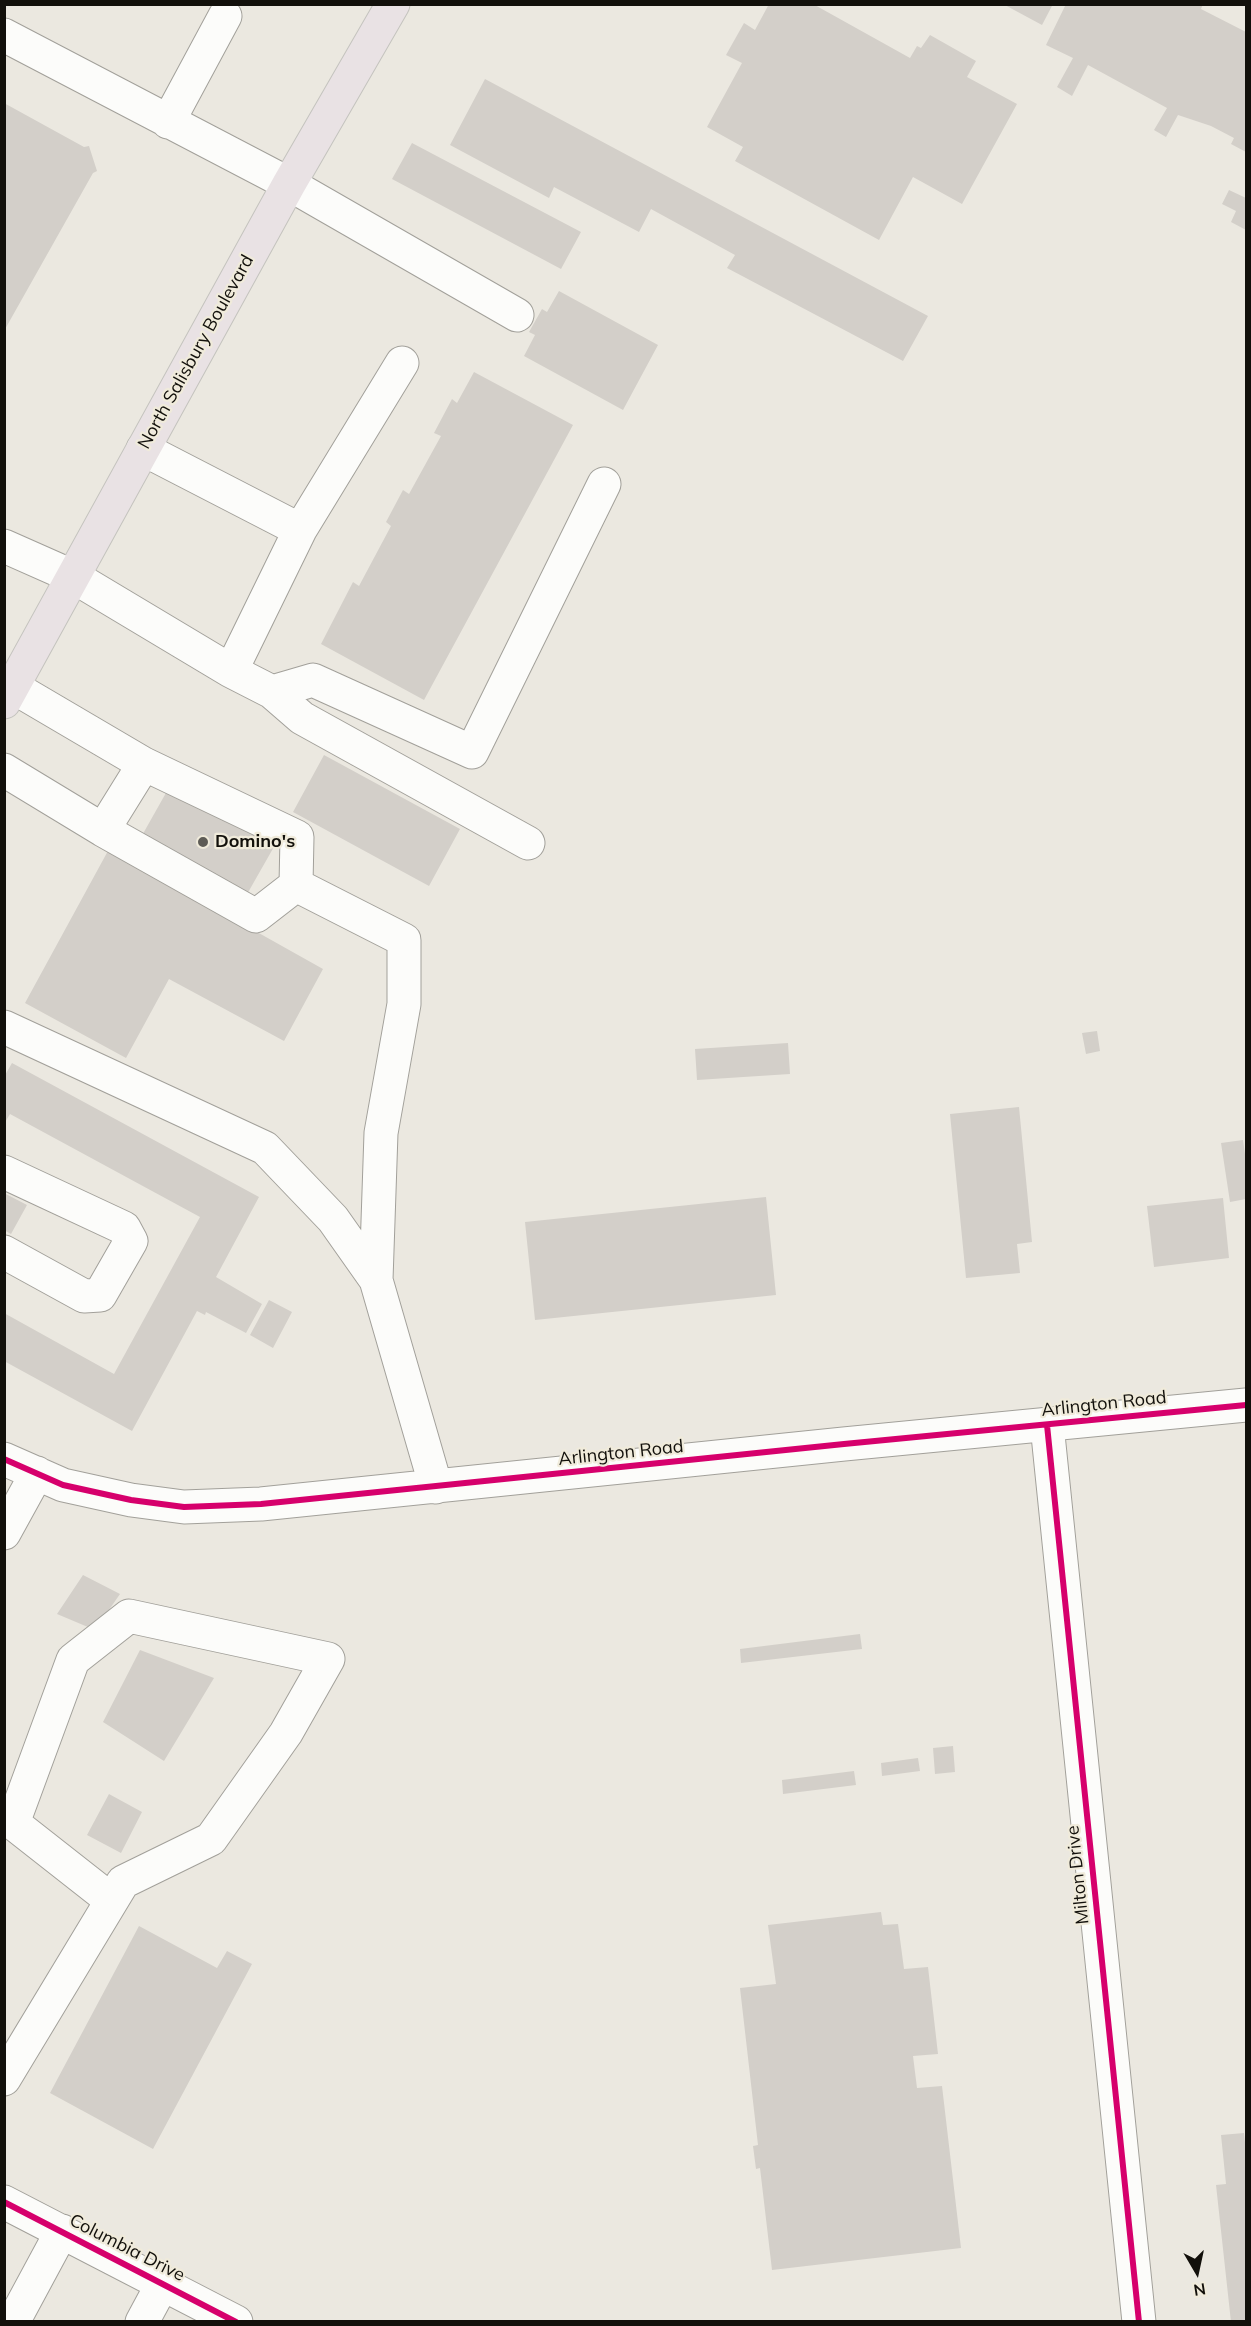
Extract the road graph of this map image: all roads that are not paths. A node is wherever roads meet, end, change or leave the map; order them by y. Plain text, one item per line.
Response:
1 (393, 4) edge
2 (220, 8) edge
3 (4, 35) edge
4 (168, 122) junction
5 (289, 184) junction
6 (517, 315) dead end
7 (402, 363) dead end
8 (143, 449) junction
9 (604, 484) dead end
10 (300, 530) junction
11 (4, 546) edge
12 (74, 577) junction
13 (231, 671) junction
14 (272, 692) junction
15 (9, 694) edge
16 (144, 764) junction
17 (4, 770) edge
18 (103, 830) junction
19 (528, 843) dead end
20 (296, 885) junction
21 (4, 1027) edge
22 (4, 1172) edge
23 (4, 1252) edge
24 (376, 1280) junction
25 (1246, 1405) edge
26 (1047, 1425) junction
27 (4, 1459) edge
28 (37, 1473) junction
29 (436, 1487) junction
30 (4, 1533) edge
31 (111, 1900) junction
32 (4, 2079) edge
33 (4, 2202) edge
34 (62, 2231) junction
35 (163, 2283) junction
36 (13, 2322) edge
37 (142, 2322) edge
38 (236, 2322) edge
39 (1139, 2322) edge

1 - 5 main road, North Salisbury Boulevard
2 - 4 street
3 - 4 street
4 - 5 street
5 - 6 street
5 - 8 main road, North Salisbury Boulevard
7 - 10 street
8 - 10 street
8 - 12 main road, North Salisbury Boulevard
9 - 14 street
10 - 13 street
11 - 12 street
12 - 13 street
12 - 15 main road, North Salisbury Boulevard
13 - 14 street
14 - 19 street
15 - 16 street
16 - 18 street
16 - 20 street
17 - 18 street
18 - 20 street
20 - 24 street
21 - 24 street
22 - 23 street
24 - 29 street
25 - 26 street, Arlington Road
26 - 29 street, Arlington Road
26 - 39 street, Milton Drive
27 - 28 street, Arlington Road
28 - 29 street, Arlington Road
28 - 30 street
31 - 31 street
31 - 32 street
33 - 34 street, Columbia Drive
34 - 35 street, Columbia Drive
34 - 36 street
35 - 37 street
35 - 38 street, Columbia Drive

